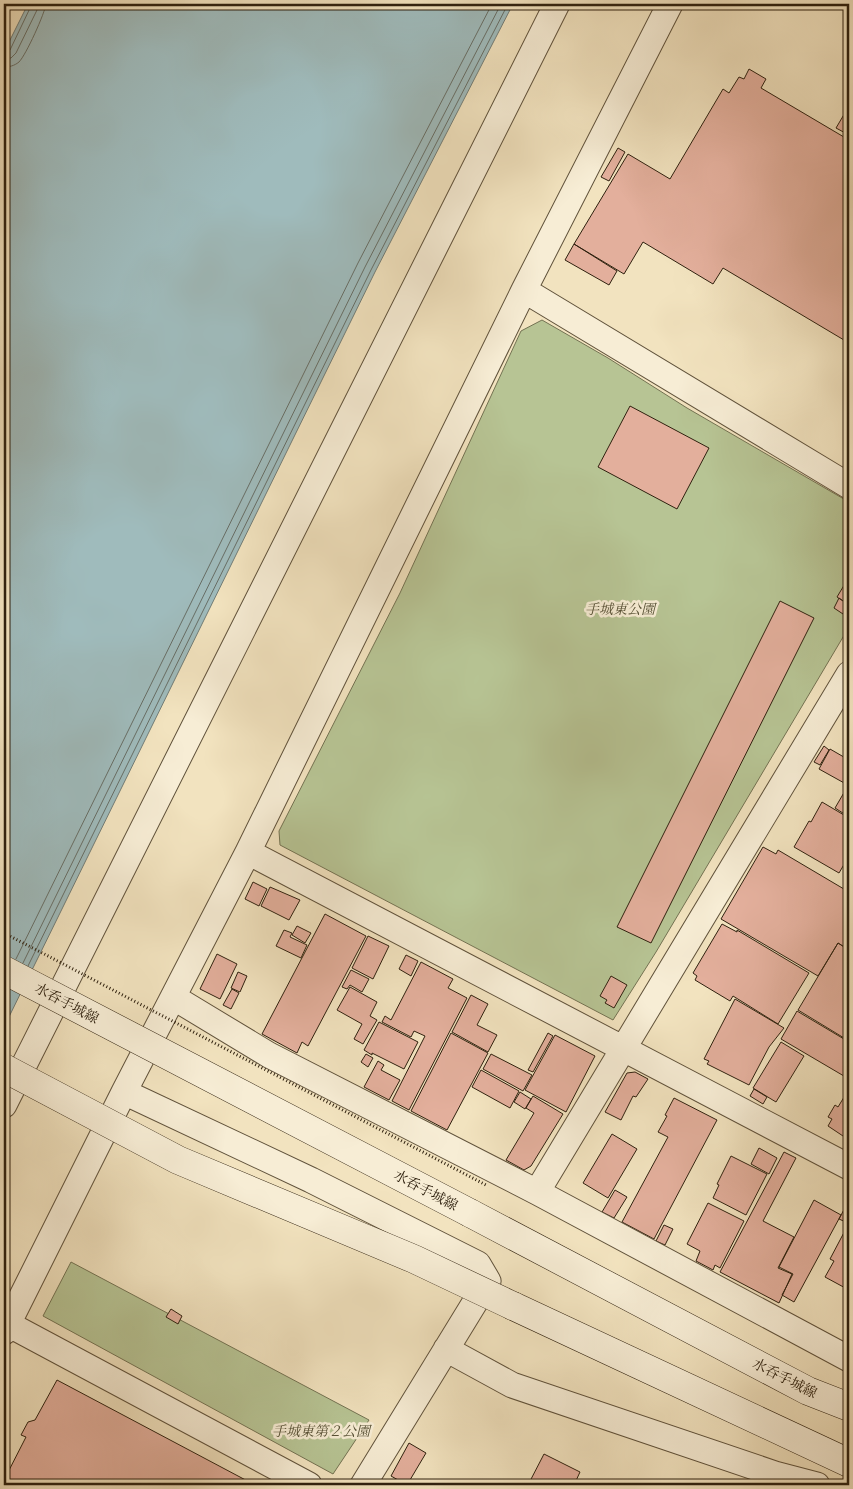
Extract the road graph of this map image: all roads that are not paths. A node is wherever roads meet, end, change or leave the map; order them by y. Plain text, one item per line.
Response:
1 (557, 4) edge
2 (670, 4) edge
3 (524, 290) junction
4 (849, 486) edge
5 (849, 674) edge
6 (248, 852) junction
7 (4, 970) edge
8 (173, 997) junction
9 (625, 1048) junction
10 (4, 1068) edge
11 (124, 1092) junction
12 (4, 1105) edge
13 (849, 1166) edge
14 (537, 1192) junction
15 (6, 1328) edge
16 (446, 1349) junction
17 (849, 1360) edge
18 (849, 1407) edge
19 (849, 1463) edge
20 (309, 1485) edge
21 (363, 1485) edge
22 (817, 1485) edge

1 - 12 street
2 - 3 street
3 - 4 street
3 - 6 street
5 - 9 street
6 - 8 street
6 - 9 street
7 - 18 main road, 水呑手城線, bridge
8 - 11 street
8 - 14 street
9 - 13 street
9 - 14 street
10 - 19 main road, bridge
11 - 15 street
11 - 16 street
14 - 17 street
15 - 20 street
16 - 21 street
16 - 22 street

